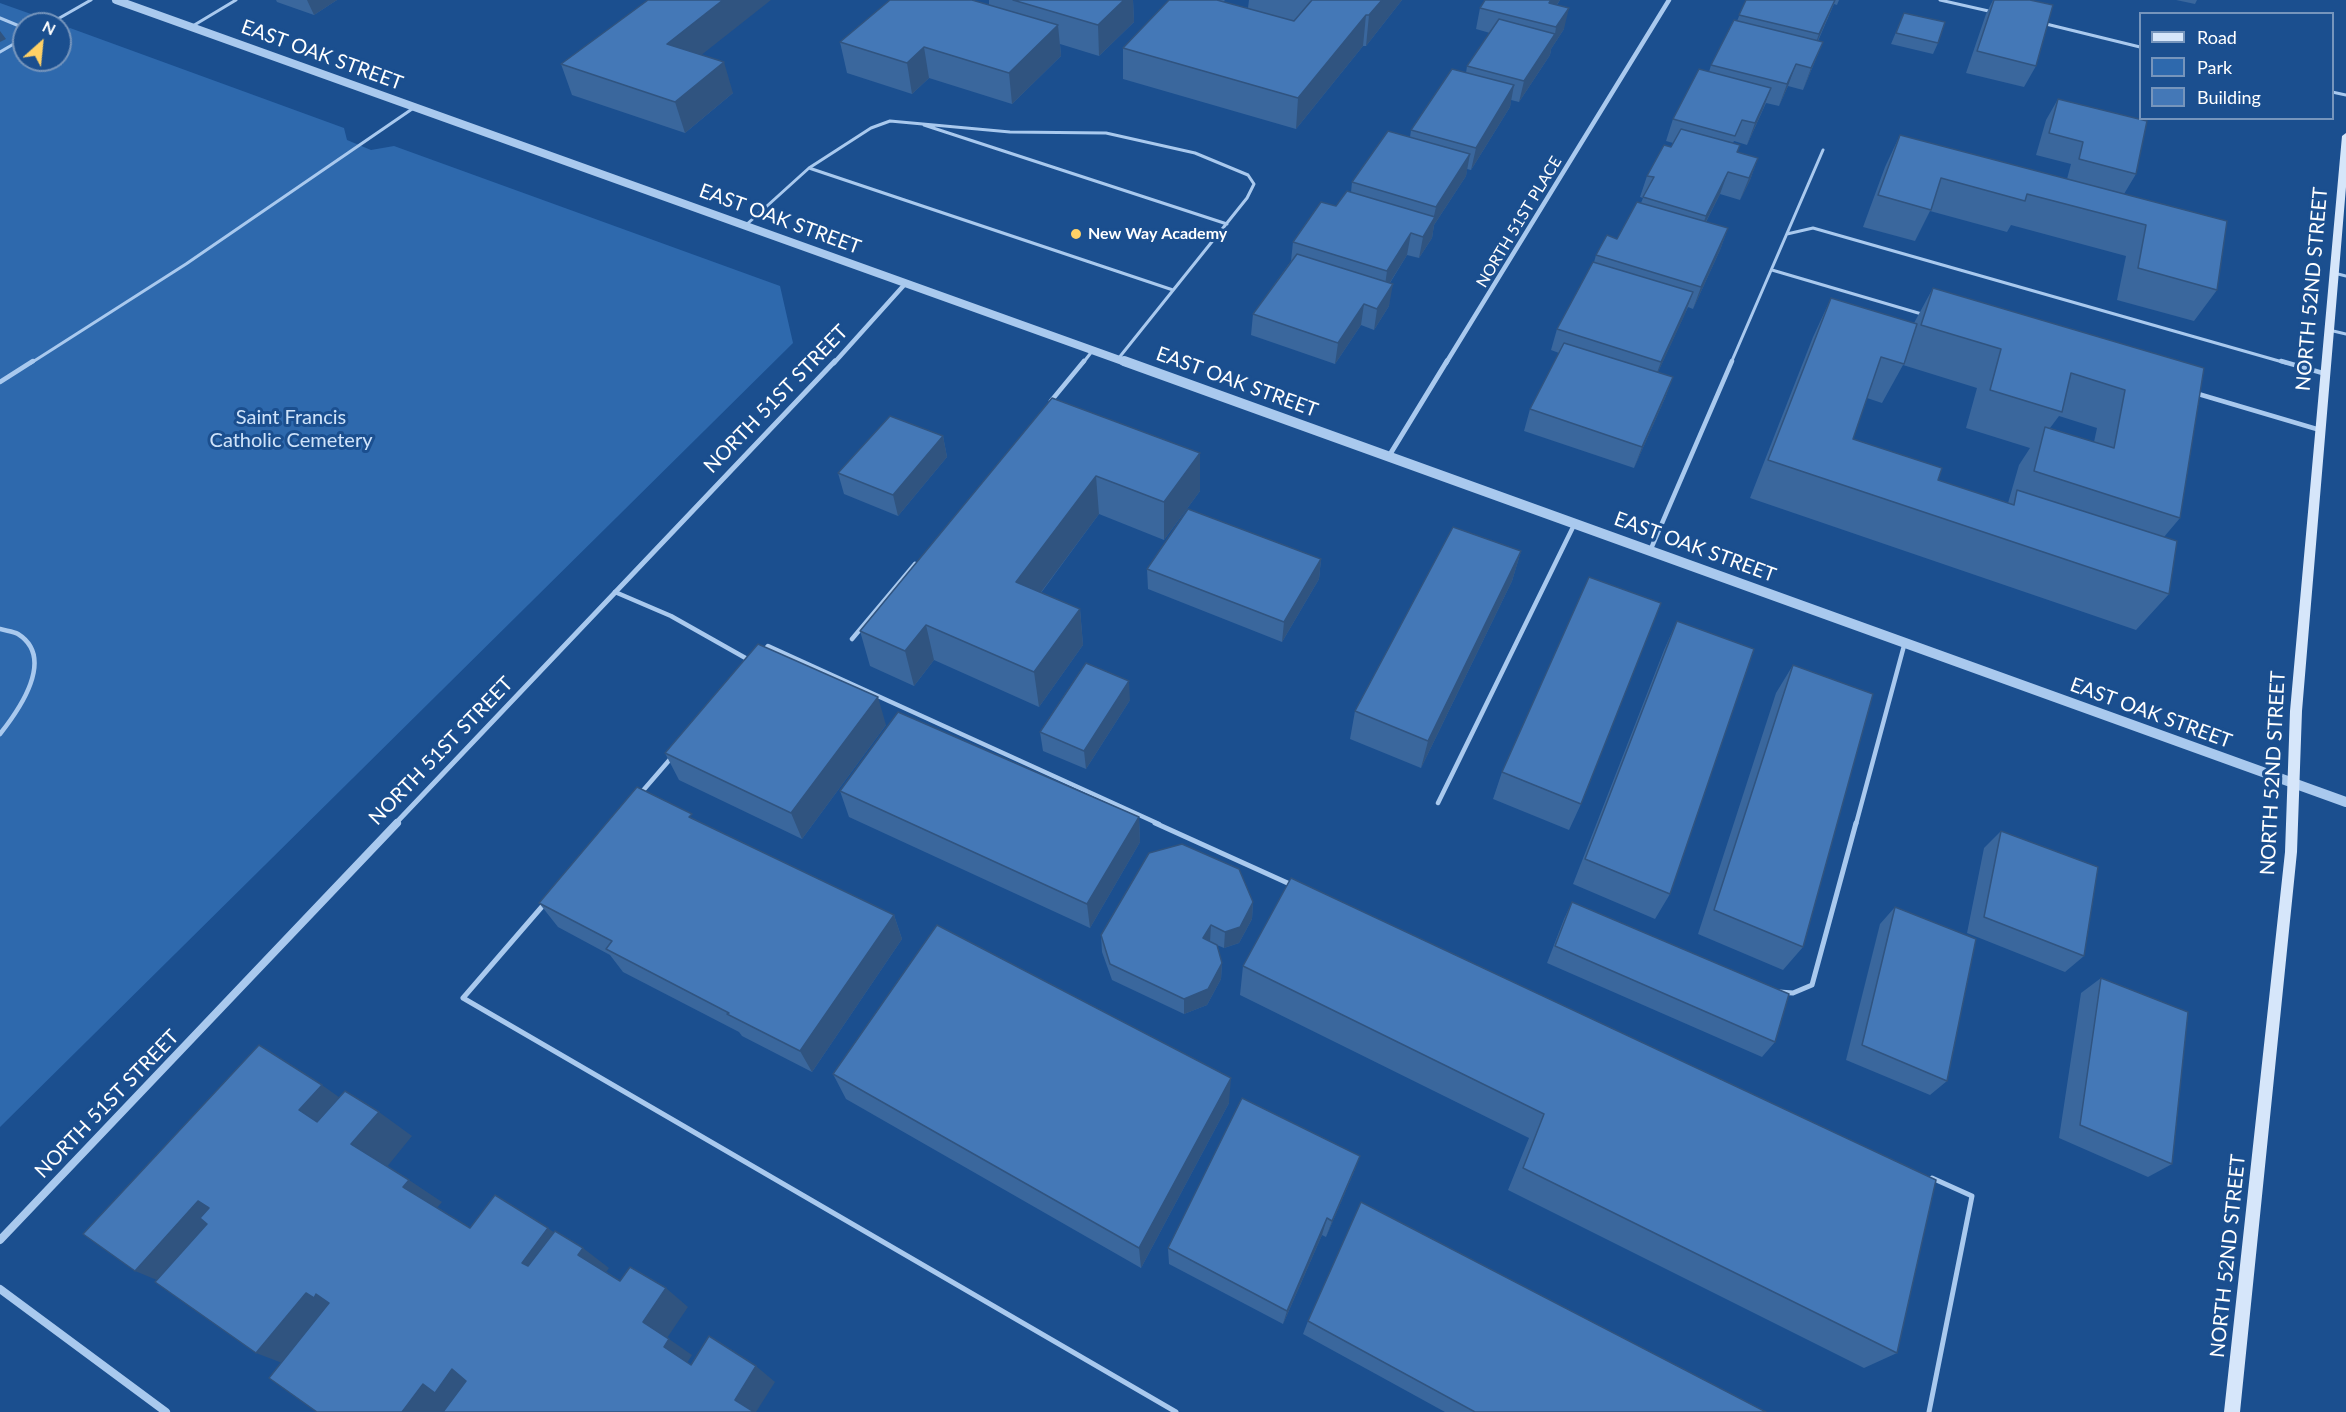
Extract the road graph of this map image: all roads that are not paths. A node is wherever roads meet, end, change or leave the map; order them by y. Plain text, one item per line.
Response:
1 (92, 0) edge
2 (116, 0) edge
3 (236, 0) edge
4 (1669, 0) edge
5 (1940, 0) edge
6 (70, 12) edge
7 (1995, 13) edge
8 (2040, 23) edge
9 (191, 27) junction
10 (2139, 47) edge
11 (415, 107) junction
12 (915, 122) junction
13 (2346, 136) edge
14 (1822, 150) dead end
15 (809, 168) junction
16 (1227, 224) junction
17 (745, 226) junction
18 (1786, 234) junction
19 (1772, 270) junction
20 (2334, 273) junction
21 (2346, 276) edge
22 (905, 284) junction
23 (1173, 290) junction
24 (1931, 316) edge
25 (2329, 330) junction
26 (2346, 334) edge
27 (1093, 350) junction
28 (1118, 359) junction
29 (2326, 374) junction
30 (0, 382) edge
31 (2192, 393) edge
32 (1048, 405) edge
33 (2322, 430) junction
34 (1389, 456) junction
35 (1575, 523) junction
36 (1650, 551) junction
37 (920, 558) edge
38 (615, 592) junction
39 (0, 629) edge
40 (852, 639) dead end
41 (1905, 642) junction
42 (761, 654) edge
43 (754, 663) edge
44 (0, 734) edge
45 (675, 754) edge
46 (2294, 783) junction
47 (636, 799) edge
48 (2346, 802) edge
49 (1438, 804) dead end
50 (1300, 889) edge
51 (549, 898) edge
52 (1770, 991) edge
53 (1929, 1177) edge
54 (0, 1240) edge
55 (0, 1289) edge
56 (166, 1412) edge
57 (1176, 1412) edge
58 (1929, 1412) edge
59 (2232, 1412) edge

1 - 6 lane
2 - 9 street, EAST OAK STREET
3 - 9 lane
4 - 34 street, NORTH 51ST PLACE
5 - 7 lane
8 - 10 lane
9 - 11 street, EAST OAK STREET
11 - 17 street, EAST OAK STREET
11 - 30 lane
12 - 15 lane
12 - 16 lane
12 - 16 lane
13 - 20 main road, NORTH 52ND STREET
14 - 18 lane
15 - 17 lane
15 - 23 lane
16 - 23 lane
17 - 22 street, EAST OAK STREET
18 - 19 lane
18 - 29 lane
19 - 24 lane
19 - 36 lane
20 - 21 lane
20 - 25 main road, NORTH 52ND STREET
22 - 27 street, EAST OAK STREET
22 - 38 street, NORTH 51ST STREET
23 - 28 lane
25 - 26 lane
25 - 29 main road, NORTH 52ND STREET
27 - 28 street, EAST OAK STREET
27 - 32 lane
28 - 34 street, EAST OAK STREET
29 - 33 main road, NORTH 52ND STREET
31 - 33 lane
33 - 46 main road, NORTH 52ND STREET
34 - 35 street, EAST OAK STREET
35 - 36 street, EAST OAK STREET
35 - 49 lane
36 - 41 street, EAST OAK STREET
37 - 40 lane
38 - 43 lane
38 - 54 street, NORTH 51ST STREET
39 - 44 lane
41 - 46 street, EAST OAK STREET
41 - 52 lane
42 - 50 lane
45 - 47 lane
46 - 48 street, EAST OAK STREET
46 - 59 main road, NORTH 52ND STREET
51 - 57 lane
53 - 58 lane
55 - 56 street

